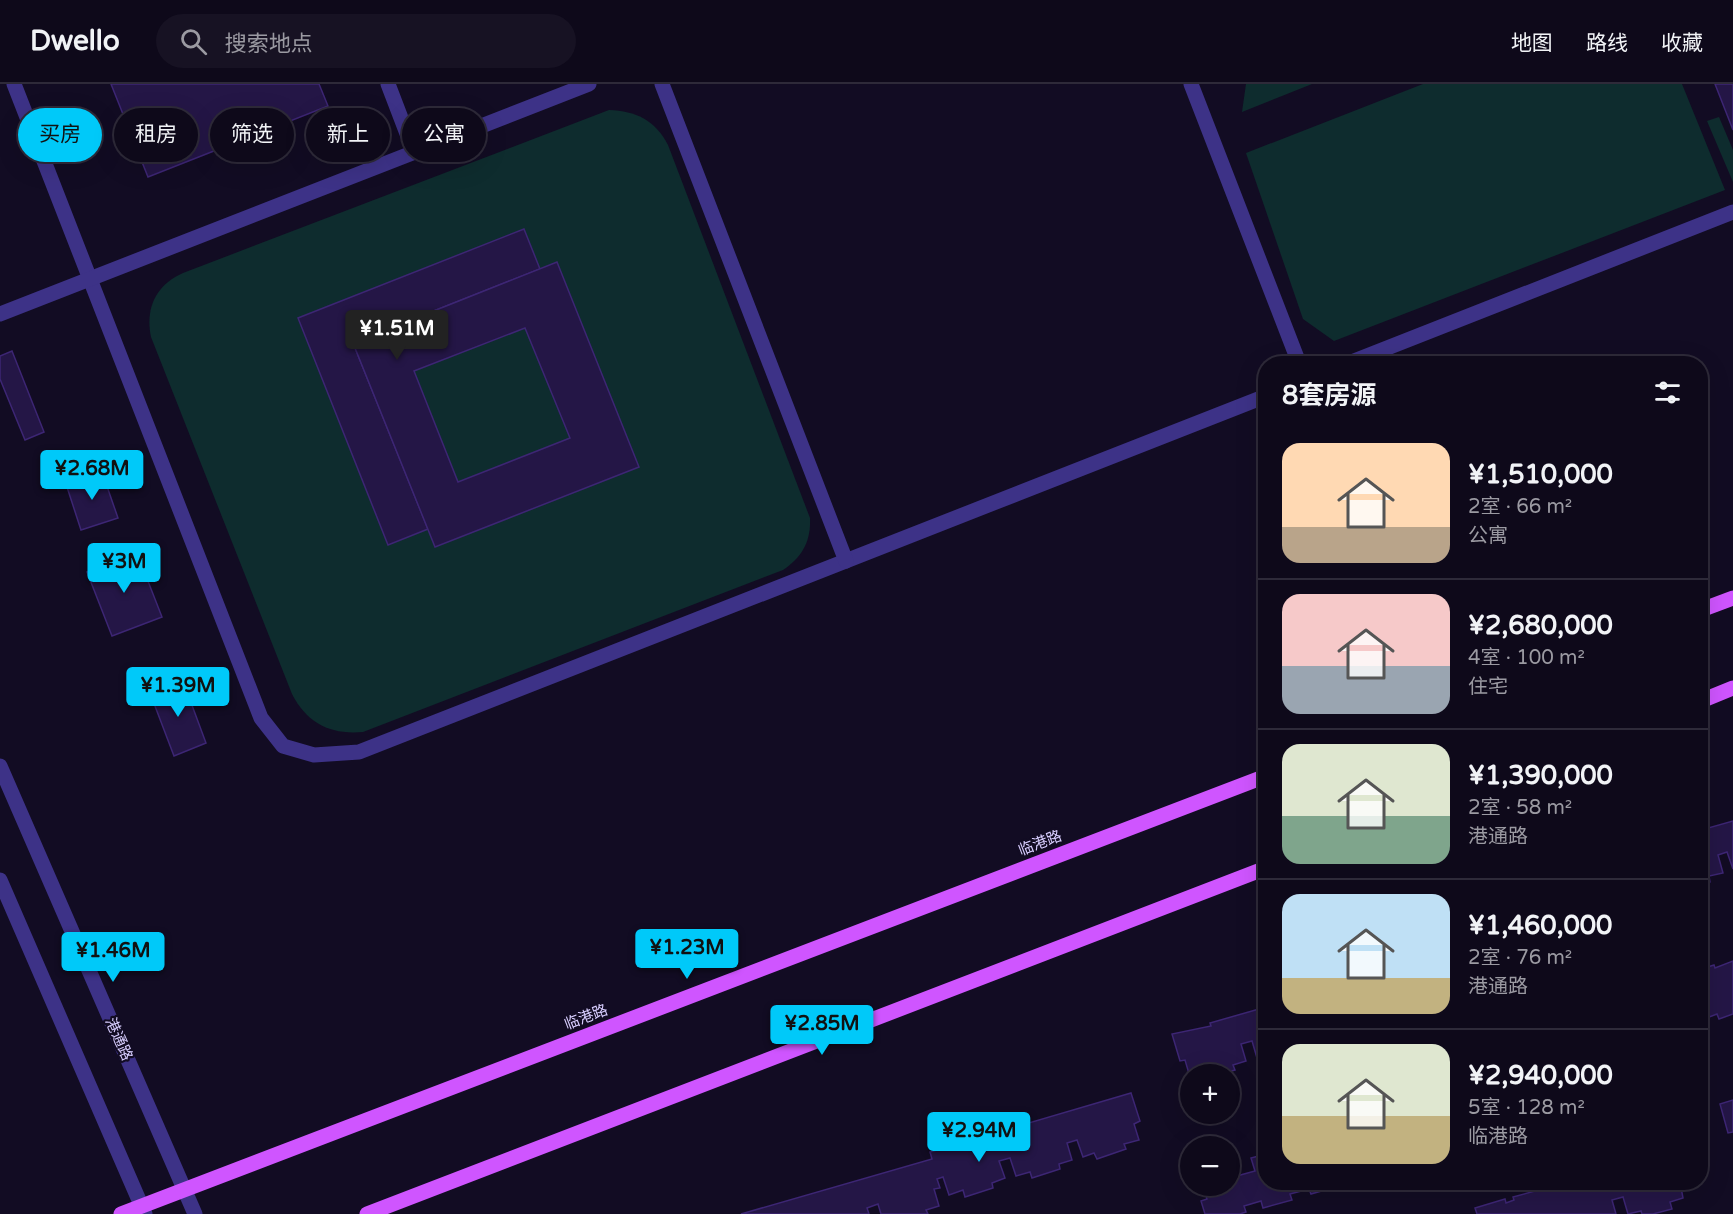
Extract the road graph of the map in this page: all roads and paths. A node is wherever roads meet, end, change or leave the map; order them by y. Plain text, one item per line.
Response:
1 (15, 84) edge
2 (388, 84) edge
3 (589, 84) edge
4 (662, 84) edge
5 (1191, 84) edge
6 (402, 121) edge
7 (486, 124) edge
8 (402, 157) edge
9 (1733, 213) edge
10 (90, 279) junction
11 (0, 314) edge
12 (1296, 356) edge
13 (1367, 356) edge
14 (1258, 399) edge
15 (846, 561) junction
16 (1733, 598) edge
17 (1708, 607) edge
18 (1733, 688) edge
19 (1708, 698) edge
20 (0, 766) edge
21 (1258, 779) edge
22 (1258, 871) edge
23 (0, 880) edge
24 (184, 1189) junction
25 (144, 1210) edge
26 (121, 1214) edge
27 (195, 1214) edge
28 (367, 1214) edge

1 - 10 street
2 - 6 street
3 - 7 street
4 - 15 street
5 - 12 street
8 - 10 street
9 - 13 street
10 - 11 street
10 - 15 street
14 - 15 street
16 - 17 main road
18 - 19 main road
20 - 24 street, 港通路
21 - 24 main road, 临港路
22 - 28 main road
23 - 25 street
24 - 25 main road, 临港路
24 - 27 street, 港通路
25 - 26 main road, 临港路

